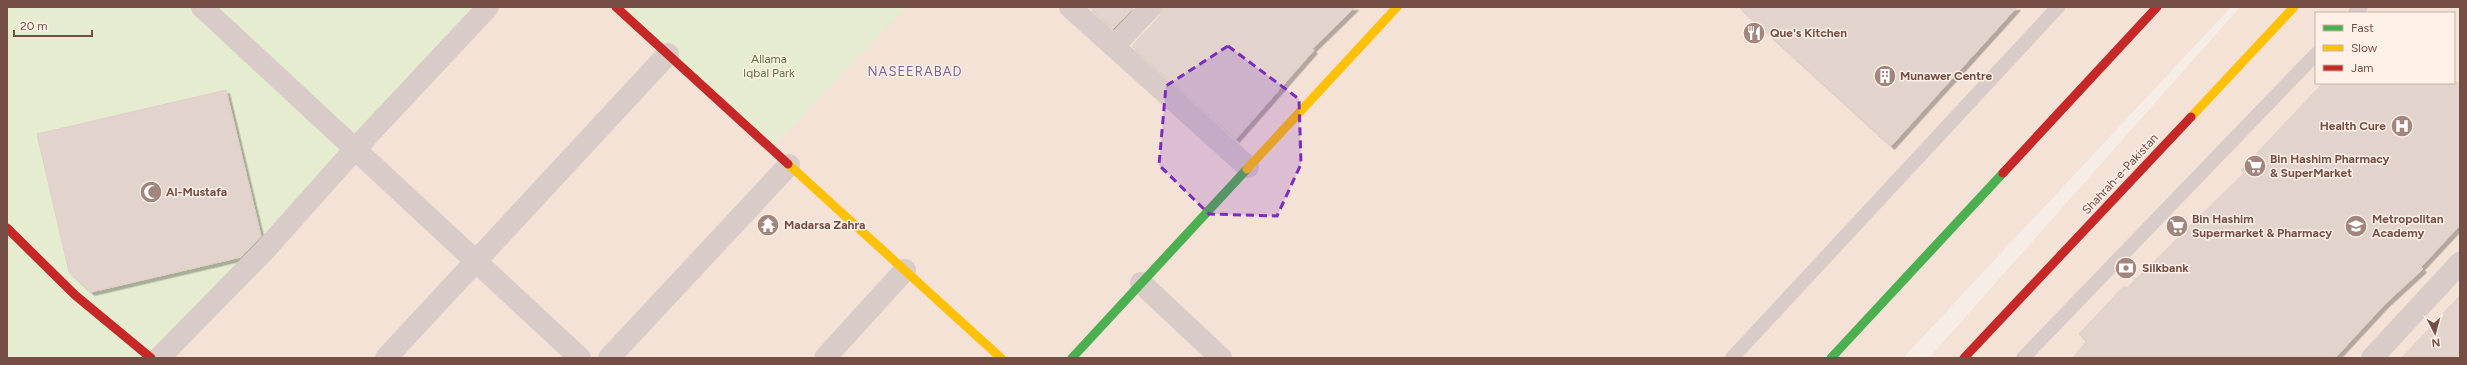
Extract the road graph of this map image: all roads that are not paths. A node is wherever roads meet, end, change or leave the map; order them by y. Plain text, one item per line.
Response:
1 (202, 7) edge
2 (488, 7) edge
3 (616, 7) edge
4 (1070, 7) edge
5 (1151, 7) edge
6 (1396, 7) edge
7 (2058, 7) edge
8 (2157, 7) edge
9 (2294, 7) edge
10 (1114, 46) junction
11 (668, 54) junction
12 (2315, 55) edge
13 (356, 148) junction
14 (789, 164) junction
15 (1248, 167) junction
16 (7, 228) edge
17 (476, 261) junction
18 (2460, 263) edge
19 (905, 270) junction
20 (1141, 283) junction
21 (151, 358) edge
22 (158, 358) edge
23 (386, 358) edge
24 (580, 358) edge
25 (609, 358) edge
26 (825, 358) edge
27 (1001, 358) edge
28 (1072, 358) edge
29 (1221, 358) edge
30 (1732, 358) edge
31 (1831, 358) edge
32 (1964, 358) edge
33 (2023, 358) edge
34 (2372, 358) edge

1 - 13 street
2 - 13 street
3 - 11 main road
4 - 10 street
5 - 10 street
6 - 15 main road
7 - 30 lane
8 - 31 main road
9 - 32 main road, Shahrah-e-Pakistan
10 - 15 street
11 - 14 main road
11 - 17 street
12 - 33 lane
13 - 17 street
13 - 22 street
14 - 19 main road
14 - 25 street
15 - 20 main road
16 - 21 main road
17 - 23 street
17 - 24 street
18 - 34 street
19 - 26 street
19 - 27 main road
20 - 28 main road
20 - 29 street

